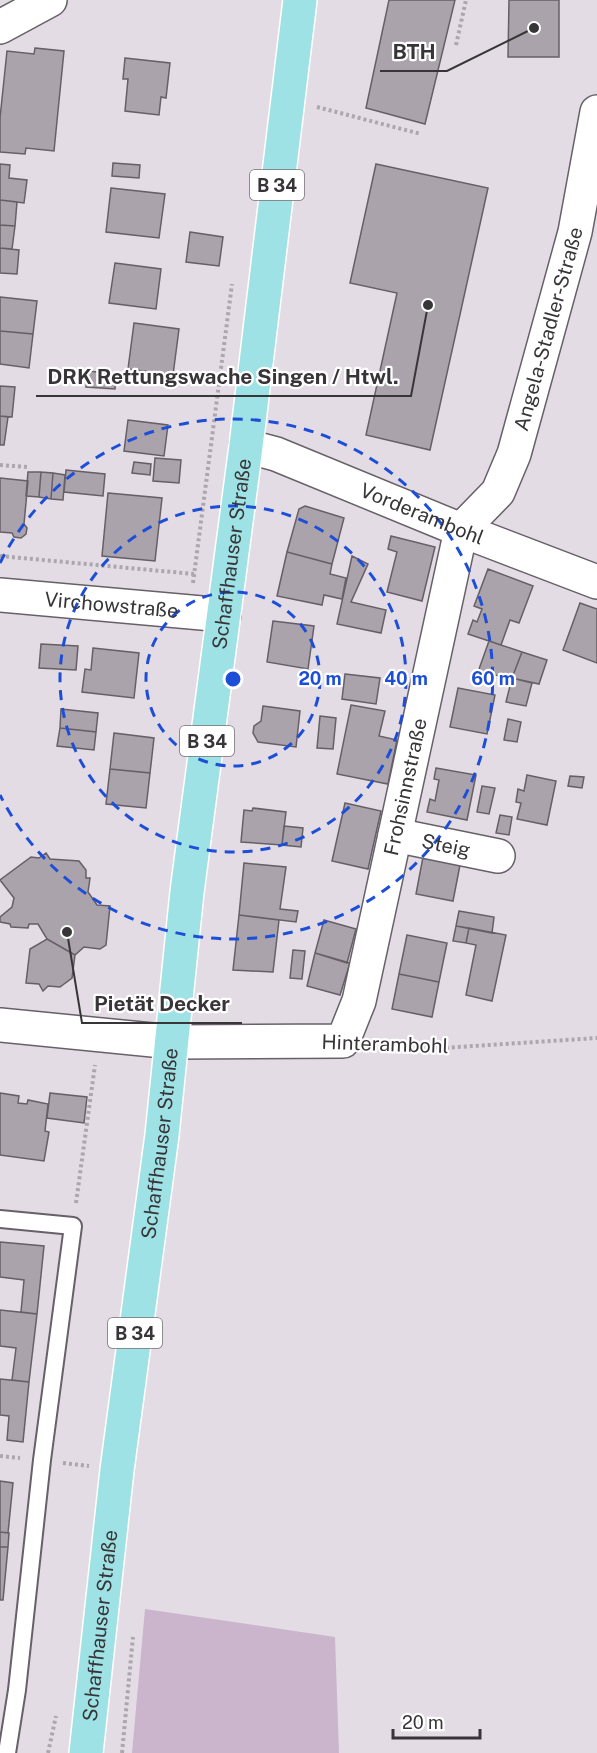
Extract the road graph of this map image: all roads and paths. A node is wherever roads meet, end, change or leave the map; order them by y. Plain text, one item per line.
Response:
1 (300, 0) edge
2 (466, 0) edge
3 (27, 7) edge
4 (0, 27) edge
5 (456, 45) dead end
6 (307, 104) dead end
7 (597, 111) edge
8 (420, 134) dead end
9 (246, 446) junction
10 (0, 465) edge
11 (27, 467) dead end
12 (461, 530) junction
13 (0, 556) edge
14 (194, 574) dead end
15 (597, 582) edge
16 (0, 595) edge
17 (224, 615) junction
18 (395, 835) junction
19 (498, 856) dead end
20 (0, 1024) edge
21 (99, 1035) junction
22 (597, 1038) edge
23 (343, 1041) junction
24 (173, 1042) junction
25 (0, 1219) edge
26 (73, 1226) junction
27 (42, 1460) junction
28 (94, 1467) dead end
29 (7, 1753) edge
30 (86, 1753) edge

1 - 9 main road, Schaffhauser Straße / B 34
2 - 5 path
3 - 4 street
6 - 8 path
7 - 12 street, Angela-Stadler-Straße
9 - 12 street, Vorderambohl
9 - 17 main road, Schaffhauser Straße / B 34
10 - 11 path
12 - 15 street, Vorderambohl
12 - 18 street, Frohsinnstraße
13 - 14 path
16 - 17 street, Virchowstraße
17 - 24 main road, Schaffhauser Straße / B 34
18 - 19 street, Steig
18 - 23 street, Frohsinnstraße
20 - 21 street, Hinterambohl
21 - 24 street, Hinterambohl
21 - 26 path
22 - 23 path, Hinterambohl
23 - 24 street, Hinterambohl
24 - 30 main road, Schaffhauser Straße / B 34
25 - 26 lane
26 - 27 lane
27 - 28 path
27 - 29 lane

